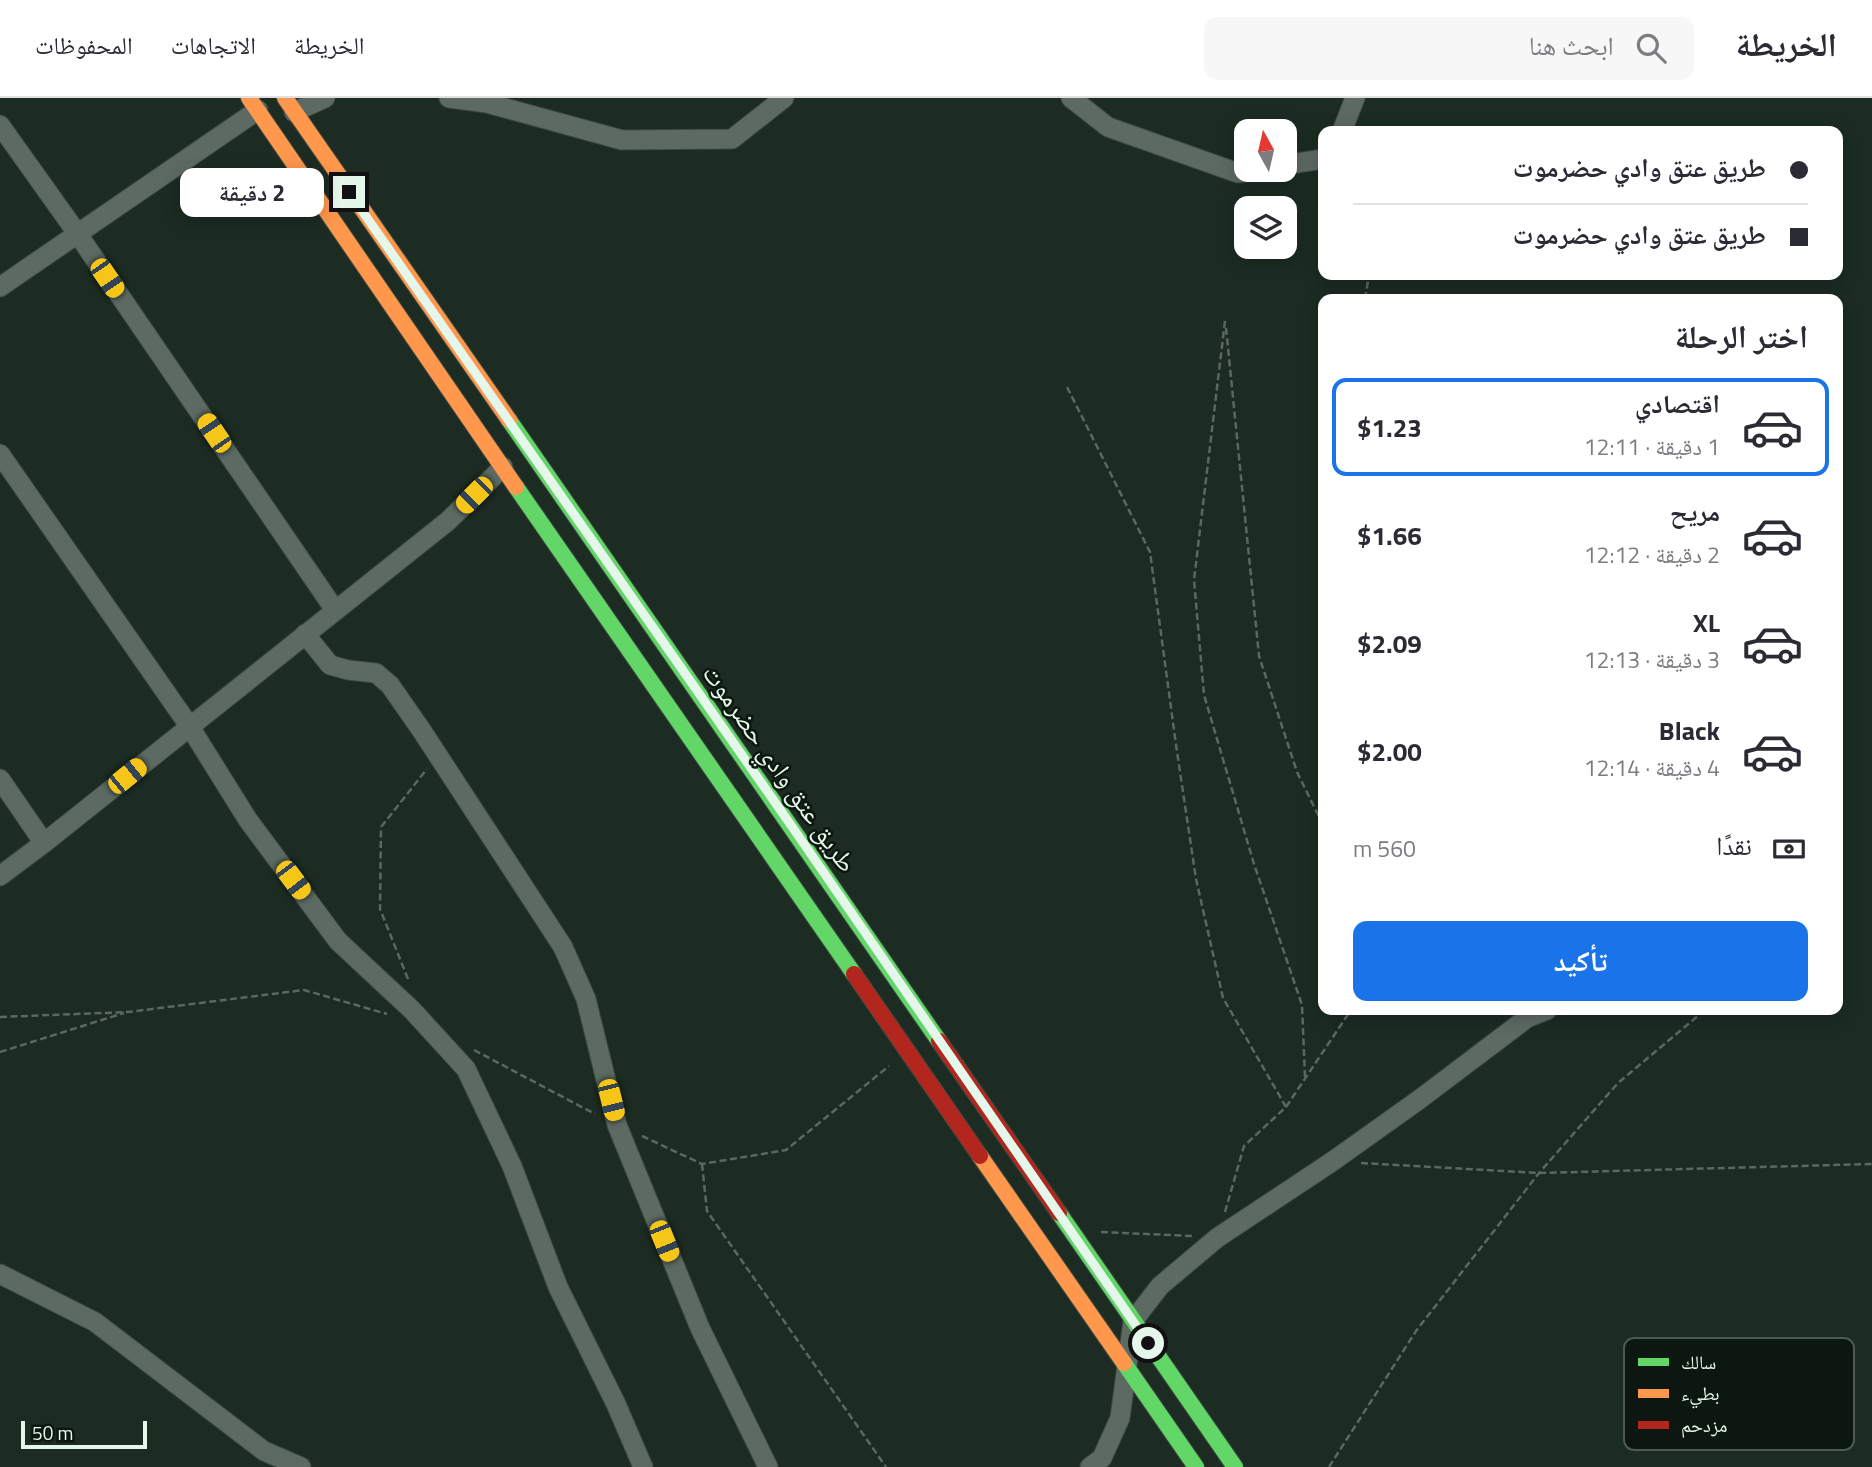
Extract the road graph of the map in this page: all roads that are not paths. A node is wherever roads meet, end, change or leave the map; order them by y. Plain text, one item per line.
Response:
1 (325, 98) edge
2 (449, 98) edge
3 (784, 98) edge
4 (1071, 98) edge
5 (1355, 98) edge
6 (253, 104) edge
7 (290, 105) edge
8 (0, 125) edge
9 (1344, 126) edge
10 (1318, 160) edge
11 (1297, 163) edge
12 (334, 170) junction
13 (1234, 172) edge
14 (77, 233) junction
15 (0, 287) edge
16 (0, 454) edge
17 (502, 467) junction
18 (335, 610) junction
19 (305, 634) junction
20 (190, 727) junction
21 (0, 779) edge
22 (44, 843) junction
23 (0, 876) edge
24 (1534, 1015) edge
25 (0, 1274) edge
26 (1133, 1321) junction
27 (1126, 1367) junction
28 (301, 1467) edge
29 (643, 1467) edge
30 (768, 1467) edge
31 (1090, 1467) edge
32 (1196, 1467) edge
33 (1235, 1467) edge

1 - 7 street
2 - 3 street
4 - 13 street
5 - 9 street
6 - 12 main road
6 - 14 street
6 - 17 main road
7 - 12 main road, طريق عتق وادي حضرموت
8 - 14 street
10 - 11 street
12 - 26 main road, طريق عتق وادي حضرموت
14 - 15 street
14 - 18 street
16 - 20 street
17 - 18 street
17 - 27 main road
18 - 19 street
19 - 20 street
19 - 30 street
20 - 22 street
20 - 29 street
21 - 22 street
22 - 23 street
24 - 26 street
25 - 28 street
26 - 27 street
26 - 33 main road, طريق عتق وادي حضرموت
27 - 31 street
27 - 32 main road

